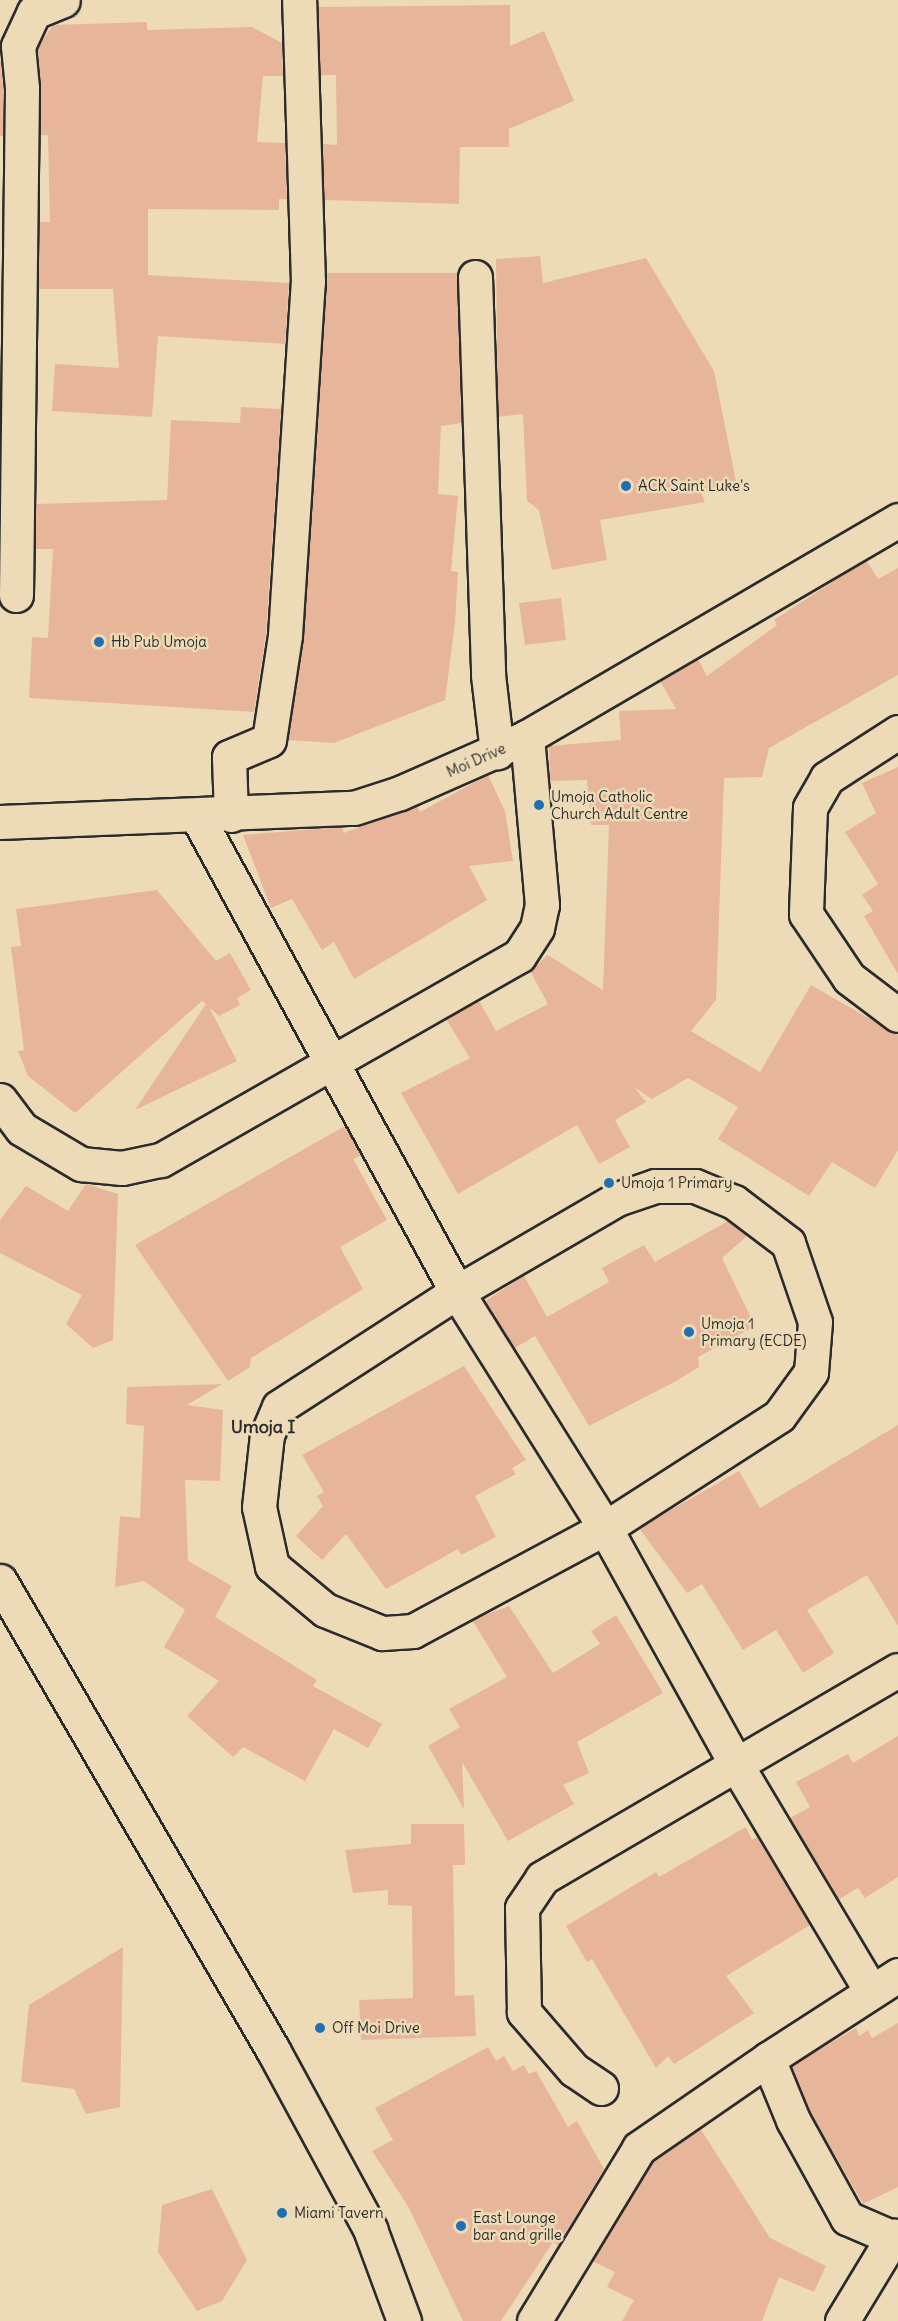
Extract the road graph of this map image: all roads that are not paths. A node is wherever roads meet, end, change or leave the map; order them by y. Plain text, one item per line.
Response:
1 (63, 0) edge
2 (299, 0) edge
3 (475, 277) dead end
4 (898, 520) edge
5 (16, 595) dead end
6 (898, 732) edge
7 (527, 738) junction
8 (497, 752) junction
9 (231, 815) junction
10 (197, 816) junction
11 (0, 822) edge
12 (898, 1015) edge
13 (331, 1065) junction
14 (0, 1100) edge
15 (457, 1292) junction
16 (605, 1528) junction
17 (0, 1581) edge
18 (898, 1670) edge
19 (734, 1761) junction
20 (885, 1983) edge
21 (768, 2059) junction
22 (602, 2088) dead end
23 (896, 2238) edge
24 (404, 2321) edge
25 (534, 2321) edge
26 (842, 2321) edge

1 - 5 street
2 - 9 street
3 - 8 street
4 - 7 street, Moi Drive
6 - 12 street
7 - 8 street, Moi Drive
7 - 13 street
8 - 9 street, Moi Drive
9 - 10 street, Moi Drive
10 - 11 street, Moi Drive
10 - 13 street
13 - 14 street
13 - 15 street
15 - 16 street
15 - 16 street
15 - 16 street
16 - 19 street
17 - 24 street
18 - 19 street
19 - 20 street
19 - 22 street
20 - 21 street
21 - 23 street
21 - 25 street
23 - 26 street

